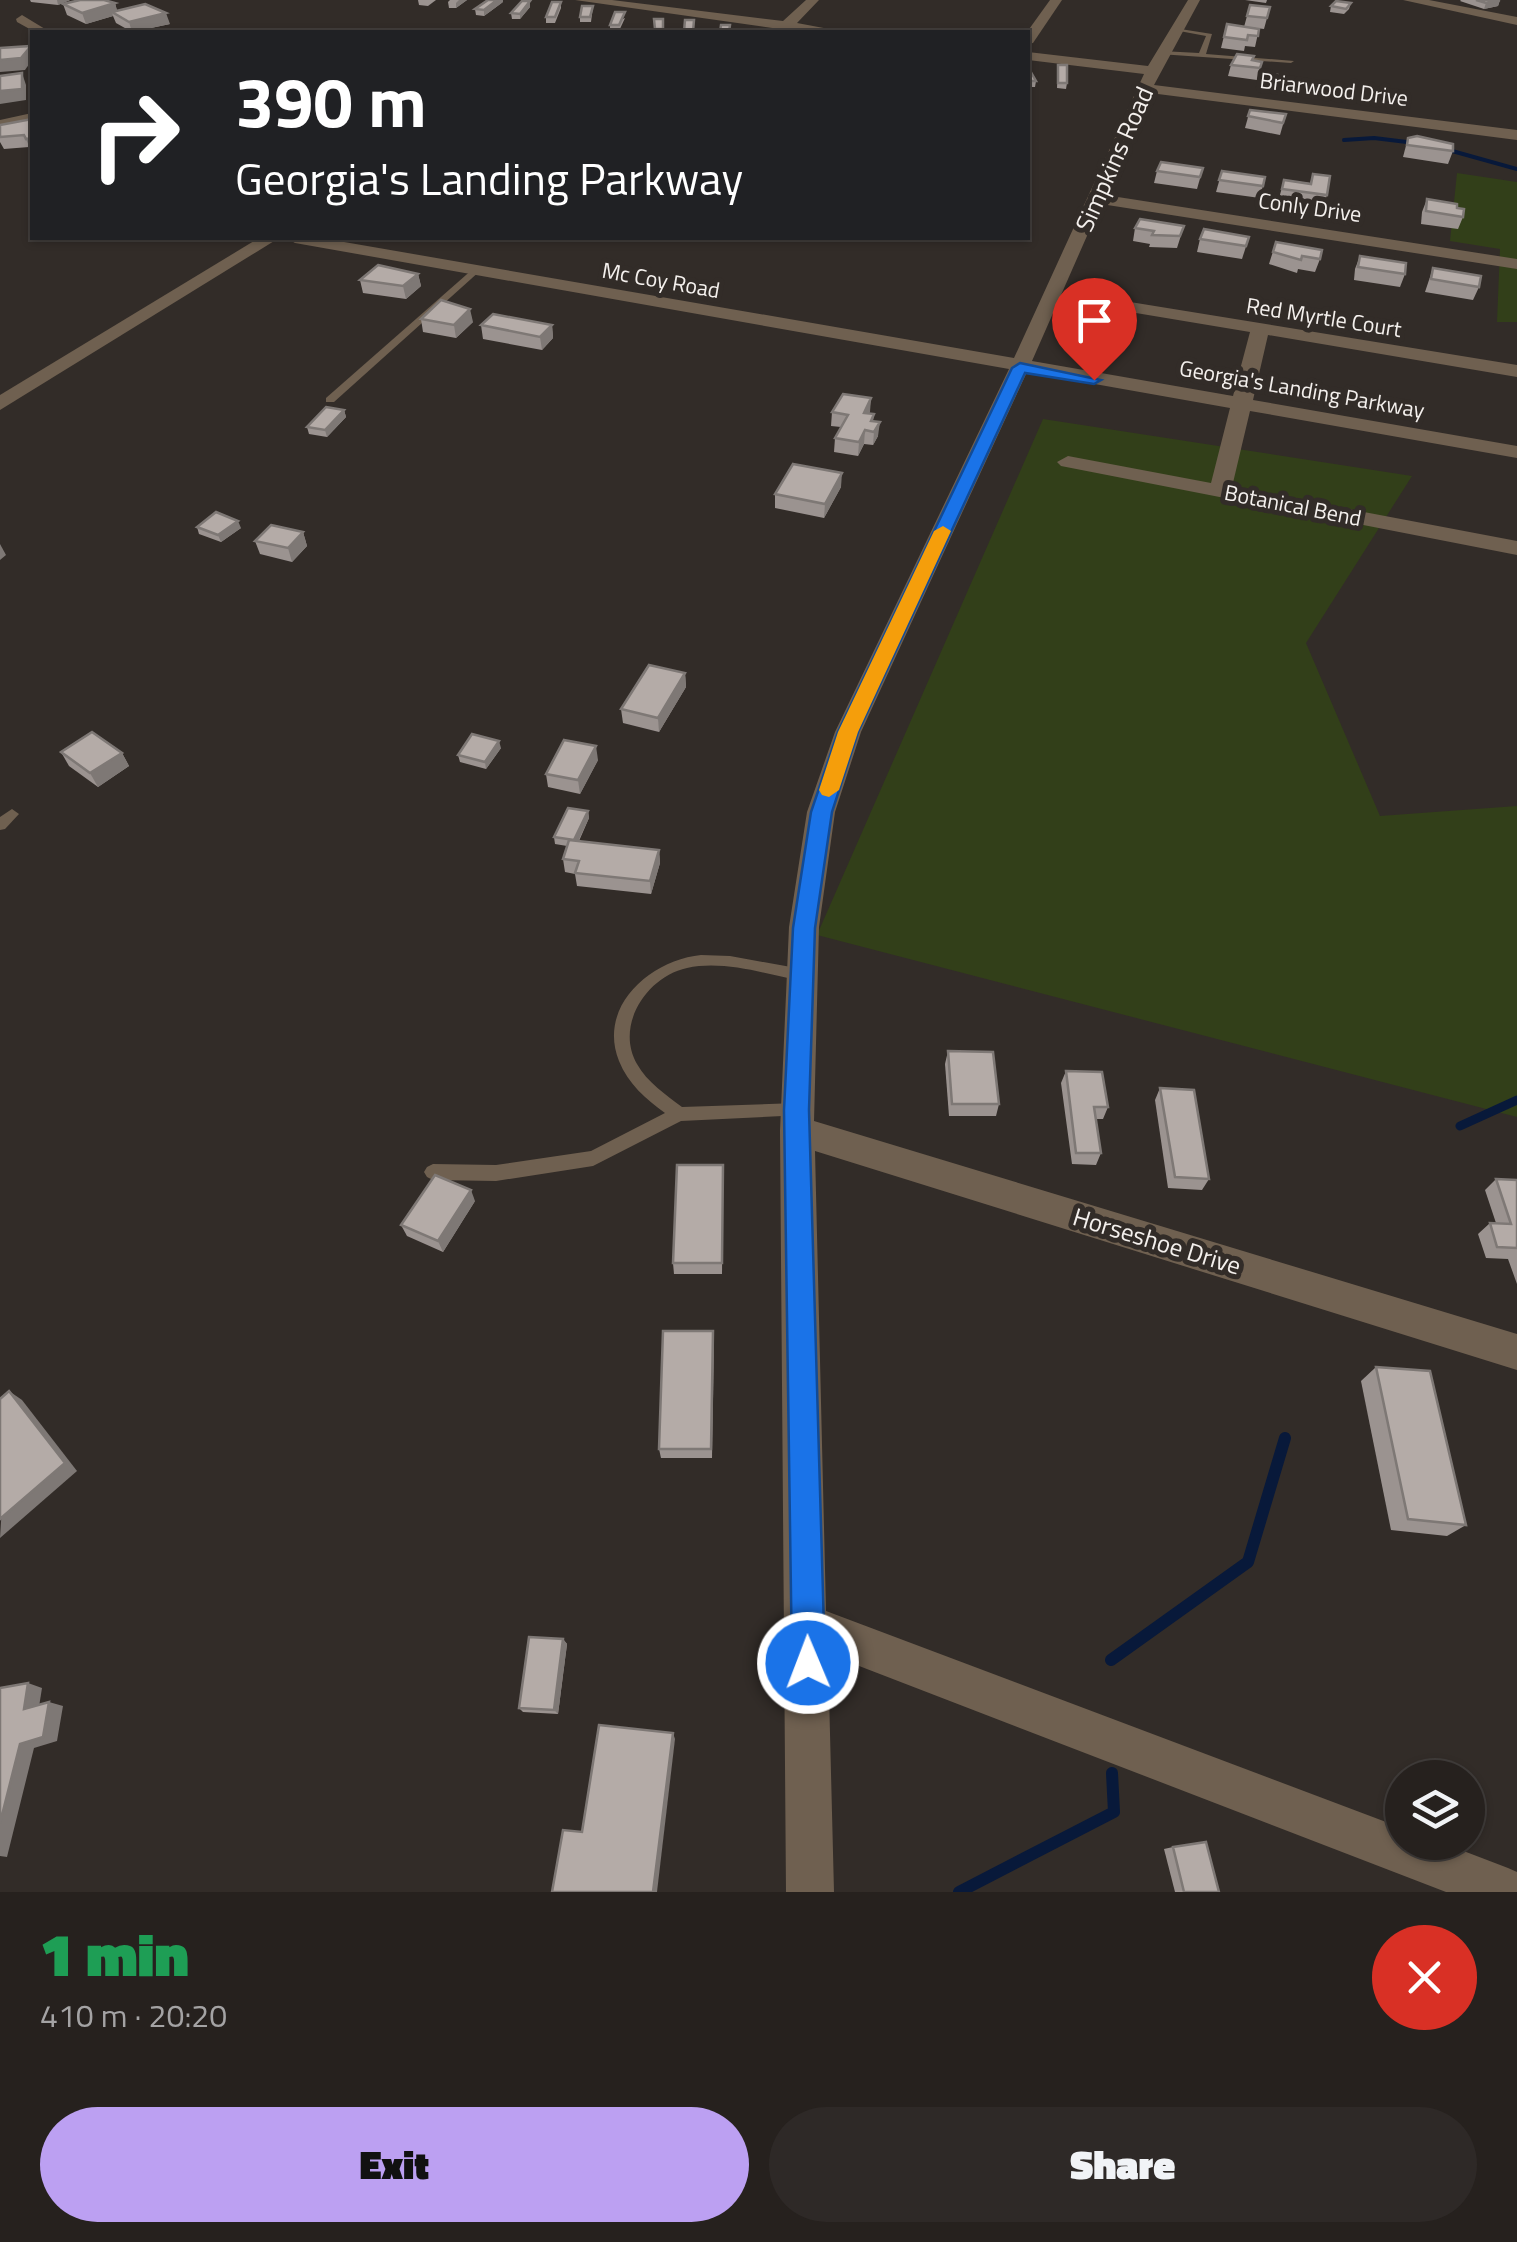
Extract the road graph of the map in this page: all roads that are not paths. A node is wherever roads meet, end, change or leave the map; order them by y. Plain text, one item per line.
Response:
1 (581, 0) edge
2 (814, 0) edge
3 (1056, 0) edge
4 (1194, 0) edge
5 (1408, 0) edge
6 (22, 19) dead end
7 (1517, 21) edge
8 (786, 26) junction
9 (40, 30) edge
10 (821, 30) edge
11 (1030, 37) edge
12 (1202, 54) junction
13 (1030, 56) edge
14 (1159, 60) junction
15 (1291, 61) dead end
16 (30, 117) edge
17 (0, 124) edge
18 (1517, 135) edge
19 (1096, 198) junction
20 (267, 240) edge
21 (306, 240) edge
22 (1517, 264) edge
23 (478, 270) junction
24 (1124, 306) dead end
25 (1260, 330) junction
26 (1020, 368) junction
27 (1517, 372) edge
28 (330, 400) dead end
29 (0, 404) edge
30 (1242, 404) junction
31 (1517, 452) edge
32 (1068, 462) dead end
33 (1220, 491) junction
34 (1517, 548) edge
35 (12, 814) dead end
36 (0, 825) edge
37 (802, 975) junction
38 (679, 1114) junction
39 (797, 1120) junction
40 (433, 1172) edge
41 (1517, 1352) edge
42 (808, 1625) junction
43 (810, 1892) edge
44 (1508, 1892) edge

1 - 8 street
2 - 8 street
3 - 11 street
4 - 14 street, Simpkins Road
5 - 7 street
6 - 9 street
8 - 10 street
12 - 14 lane
12 - 14 lane
12 - 15 lane
13 - 14 street, Briarwood Drive
14 - 18 street, Briarwood Drive
14 - 19 street, Simpkins Road
16 - 17 street
19 - 22 street, Conly Drive
19 - 26 street, Simpkins Road
20 - 29 street
21 - 23 street, Mc Coy Road
23 - 26 street, Mc Coy Road
23 - 28 lane
24 - 25 street, Red Myrtle Court
25 - 27 street, Red Myrtle Court
25 - 30 street
26 - 30 street, Georgia's Landing Parkway
26 - 37 street, Simpkins Road
30 - 31 street, Georgia's Landing Parkway
30 - 33 street
32 - 33 street, Botanical Bend
33 - 34 street, Botanical Bend
35 - 36 lane
37 - 38 lane
37 - 39 street, Simpkins Road
38 - 39 lane
38 - 40 lane
39 - 41 street, Horseshoe Drive
39 - 42 street, Simpkins Road
42 - 43 street, Simpkins Road
42 - 44 street

